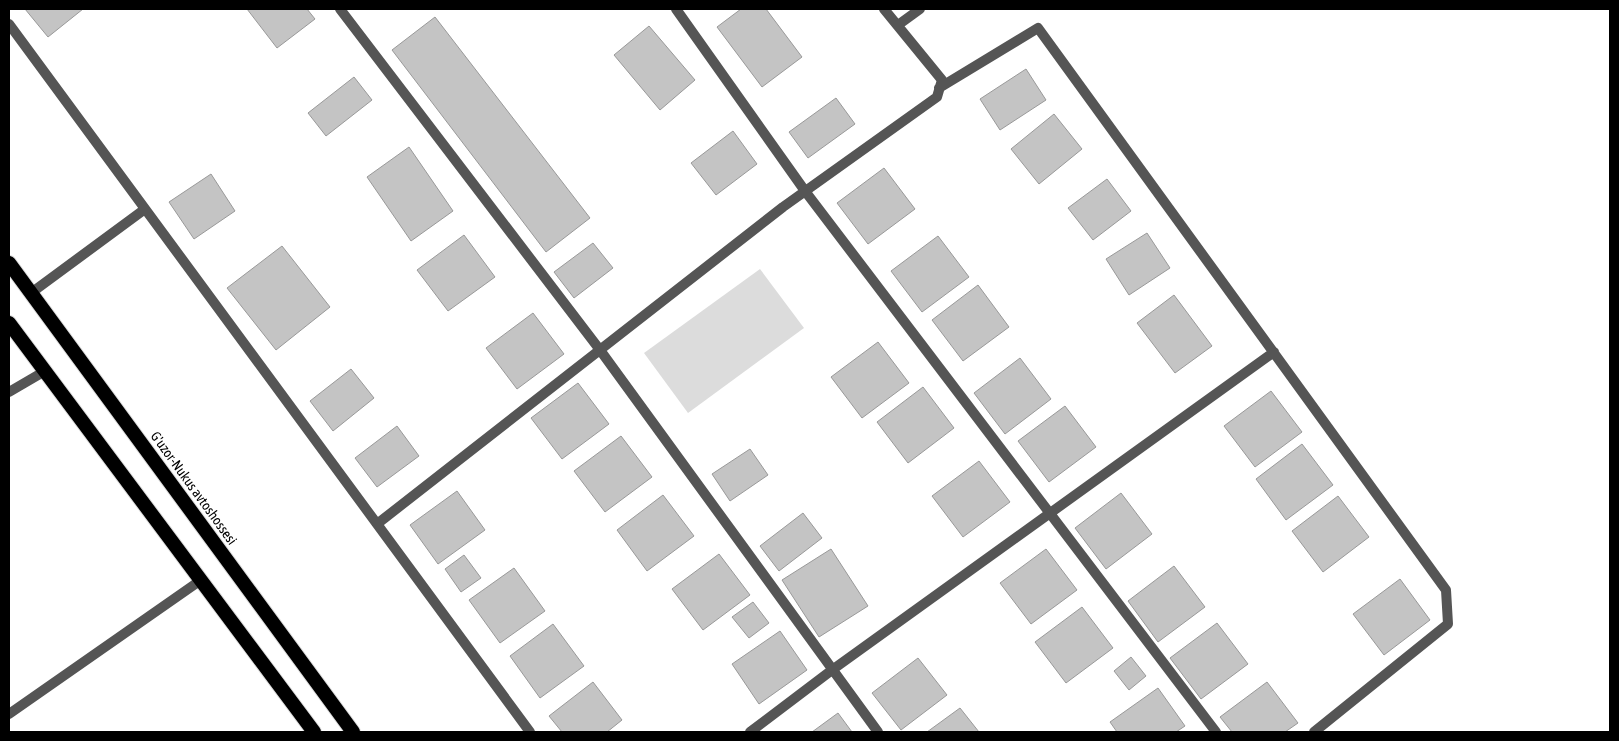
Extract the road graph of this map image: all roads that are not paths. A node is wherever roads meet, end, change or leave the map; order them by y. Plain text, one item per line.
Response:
1 (340, 9) edge
2 (676, 9) edge
3 (884, 9) edge
4 (920, 9) edge
5 (9, 24) edge
6 (898, 25) junction
7 (940, 88) junction
8 (805, 191) junction
9 (145, 209) junction
10 (9, 263) edge
11 (31, 293) junction
12 (9, 323) edge
13 (600, 350) junction
14 (1274, 352) junction
15 (45, 371) junction
16 (9, 392) edge
17 (1051, 515) junction
18 (377, 524) junction
19 (201, 580) junction
20 (832, 670) junction
21 (9, 714) edge
22 (314, 732) edge
23 (353, 732) edge
24 (530, 732) edge
25 (750, 732) edge
26 (878, 732) edge
27 (1216, 732) edge
28 (1314, 732) edge

1 - 13 lane
2 - 8 lane
3 - 6 lane
4 - 6 lane
5 - 9 lane
6 - 7 lane
7 - 8 lane
7 - 14 lane
8 - 13 lane
8 - 17 lane
9 - 11 lane
9 - 18 lane
10 - 11 highway, G'uzor-Nukus avtoshossesi
11 - 23 highway, G'uzor-Nukus avtoshossesi
12 - 15 highway
13 - 18 lane
13 - 20 lane
14 - 17 lane
14 - 28 lane
15 - 16 lane
15 - 19 highway
17 - 20 lane
17 - 27 lane
18 - 24 lane
19 - 21 lane
19 - 22 highway
20 - 25 lane
20 - 26 lane

